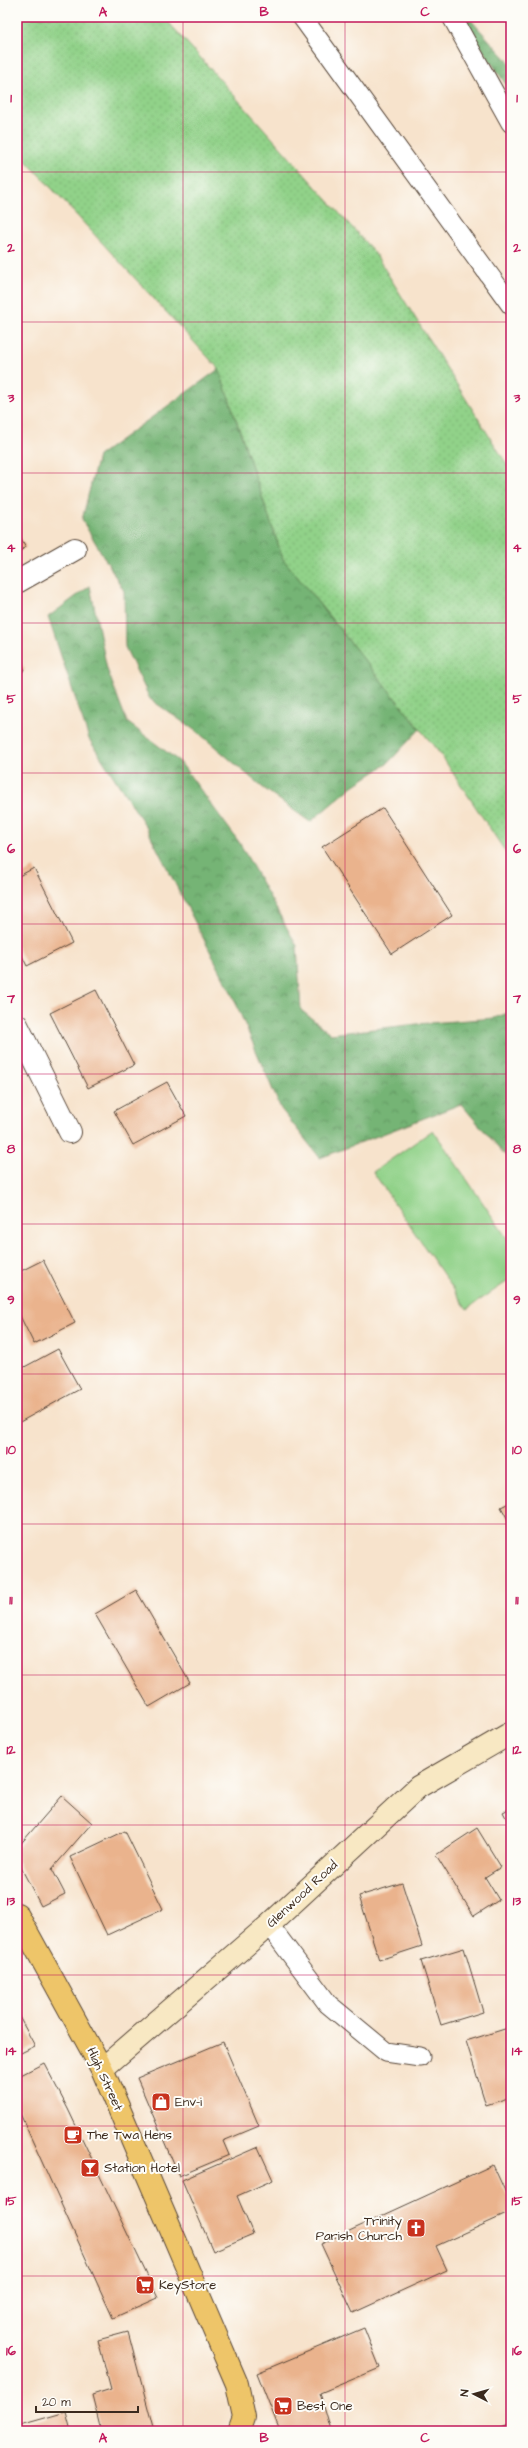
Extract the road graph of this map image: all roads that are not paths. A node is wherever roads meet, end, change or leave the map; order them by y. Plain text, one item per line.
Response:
1 (302, 17) edge
2 (452, 17) edge
3 (511, 123) edge
4 (511, 305) edge
5 (75, 549) dead end
6 (17, 582) edge
7 (17, 1025) edge
8 (70, 1132) dead end
9 (511, 1733) edge
10 (17, 1914) edge
11 (269, 1925) junction
12 (420, 2057) dead end
13 (102, 2069) junction
14 (239, 2431) edge

1 - 4 lane
2 - 3 lane
5 - 6 street
7 - 8 street
9 - 11 street, Glenwood Road
10 - 13 main road, High Street
11 - 12 lane
11 - 13 street, Glenwood Road
13 - 14 main road, High Street

